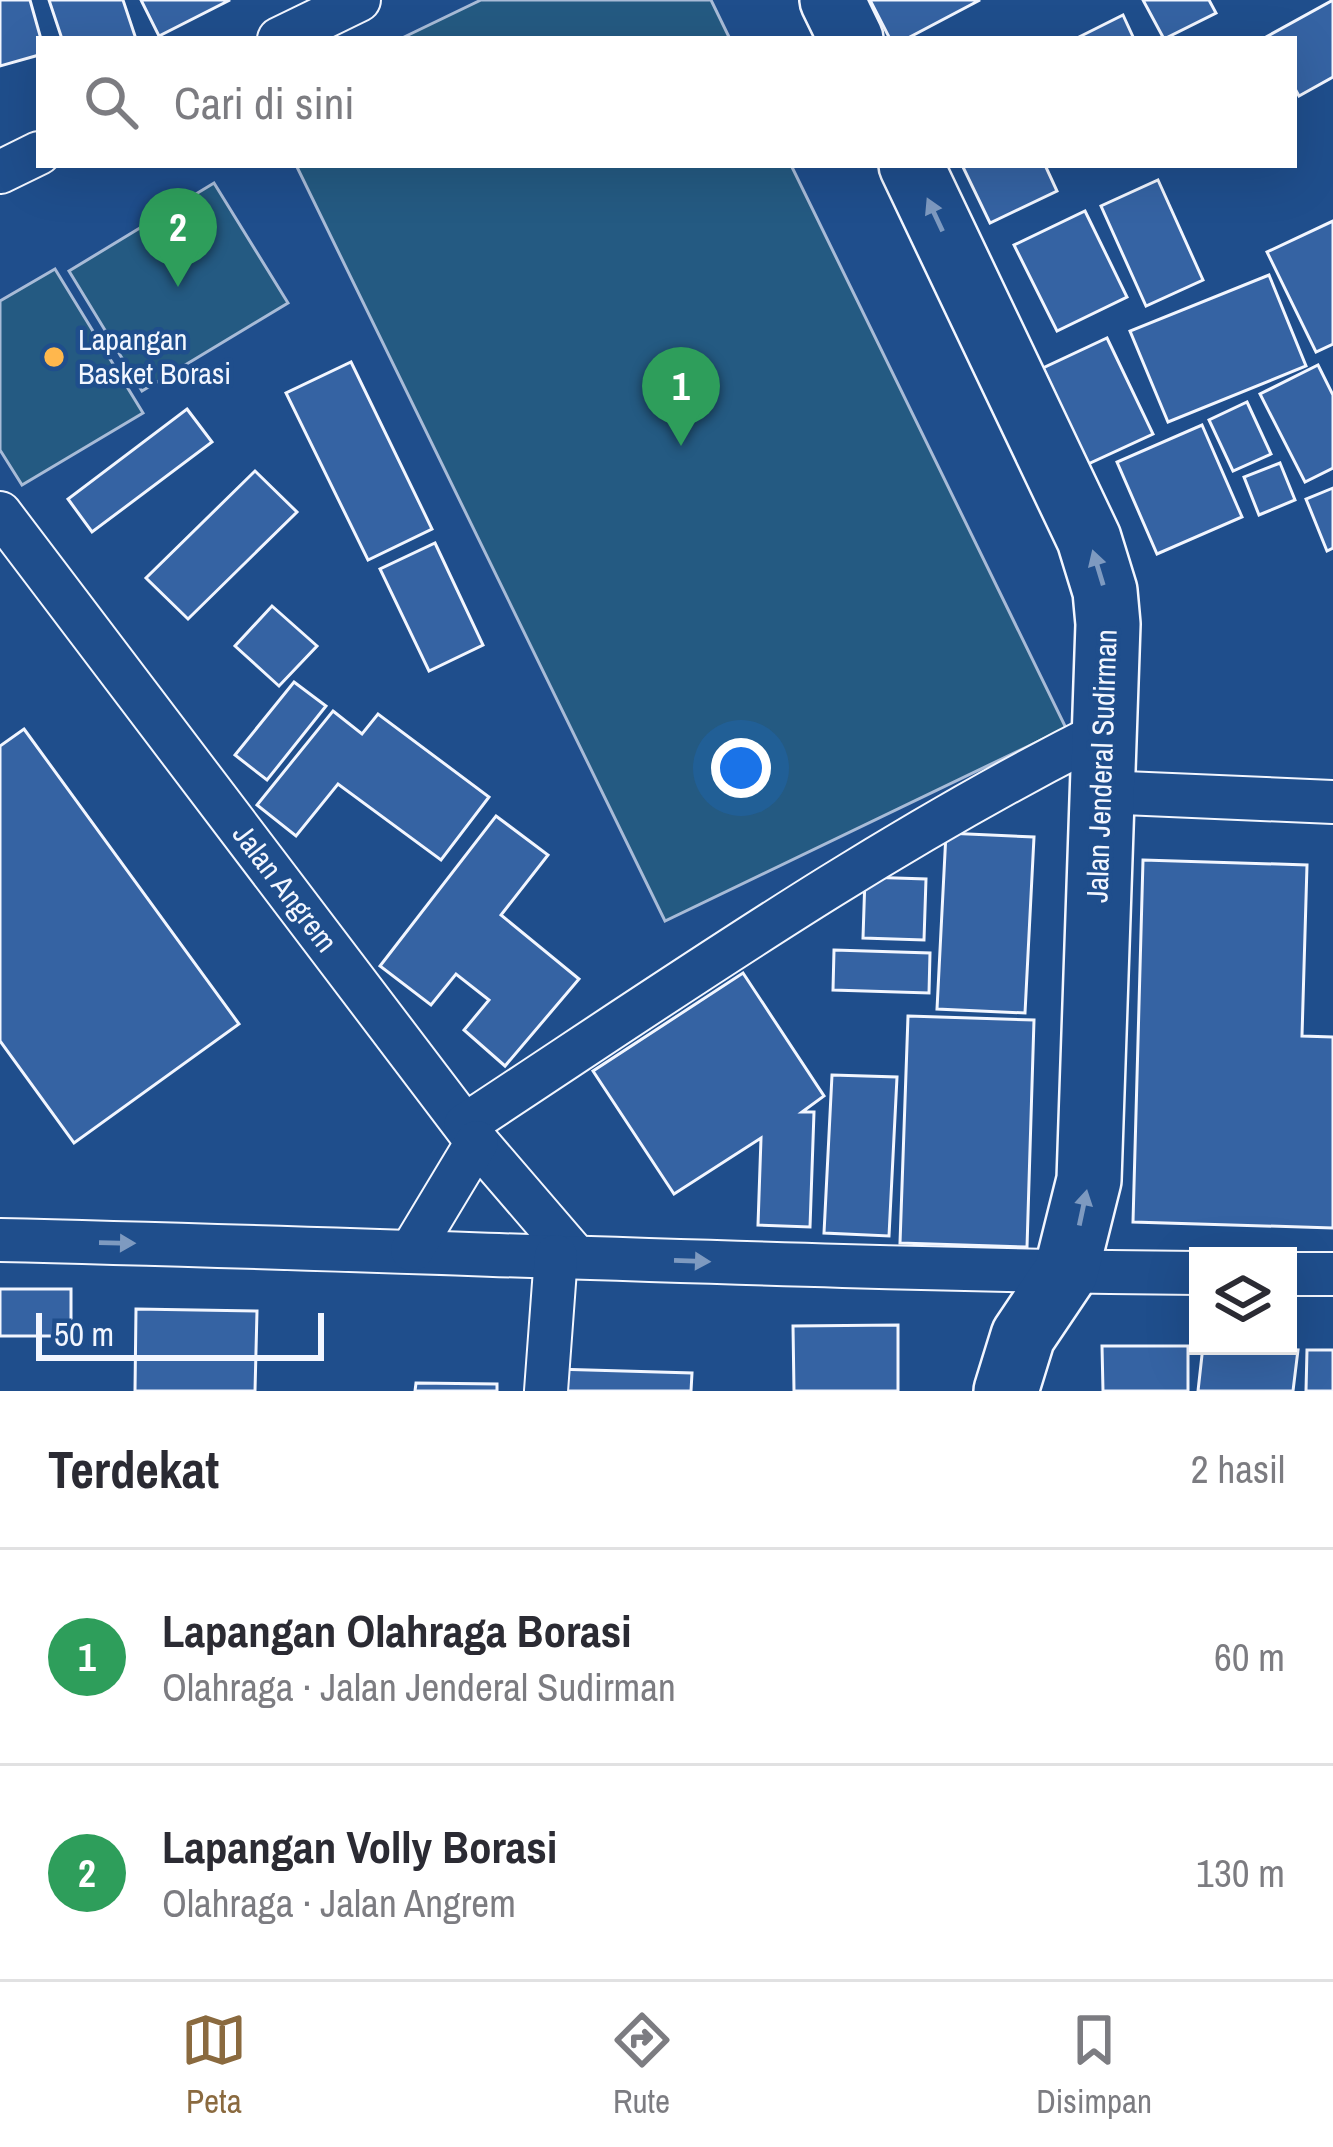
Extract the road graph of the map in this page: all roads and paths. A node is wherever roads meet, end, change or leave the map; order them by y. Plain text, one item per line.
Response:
1 (359, 0) edge
2 (832, 0) edge
3 (285, 36) edge
4 (850, 36) edge
5 (36, 154) edge
6 (912, 168) edge
7 (0, 172) edge
8 (0, 513) edge
9 (1102, 762) junction
10 (1333, 802) edge
11 (471, 1133) junction
12 (0, 1240) edge
13 (412, 1250) junction
14 (565, 1256) junction
15 (1066, 1272) junction
16 (1189, 1273) edge
17 (1297, 1274) edge
18 (1333, 1274) edge
19 (546, 1391) edge
20 (1006, 1391) edge

1 - 3 street
2 - 4 highway
5 - 7 street
9 -> 6 highway, Jalan Jenderal Sudirman
8 - 11 street, Jalan Angrem
9 - 10 street
9 - 11 street
15 -> 9 highway, Jalan Jenderal Sudirman
11 - 13 street
11 - 14 street, Jalan Angrem
12 -> 13 street
13 - 14 street
14 -> 15 street
14 - 19 street
15 - 16 street
15 - 20 highway, Jalan Jenderal Sudirman
17 - 18 street

